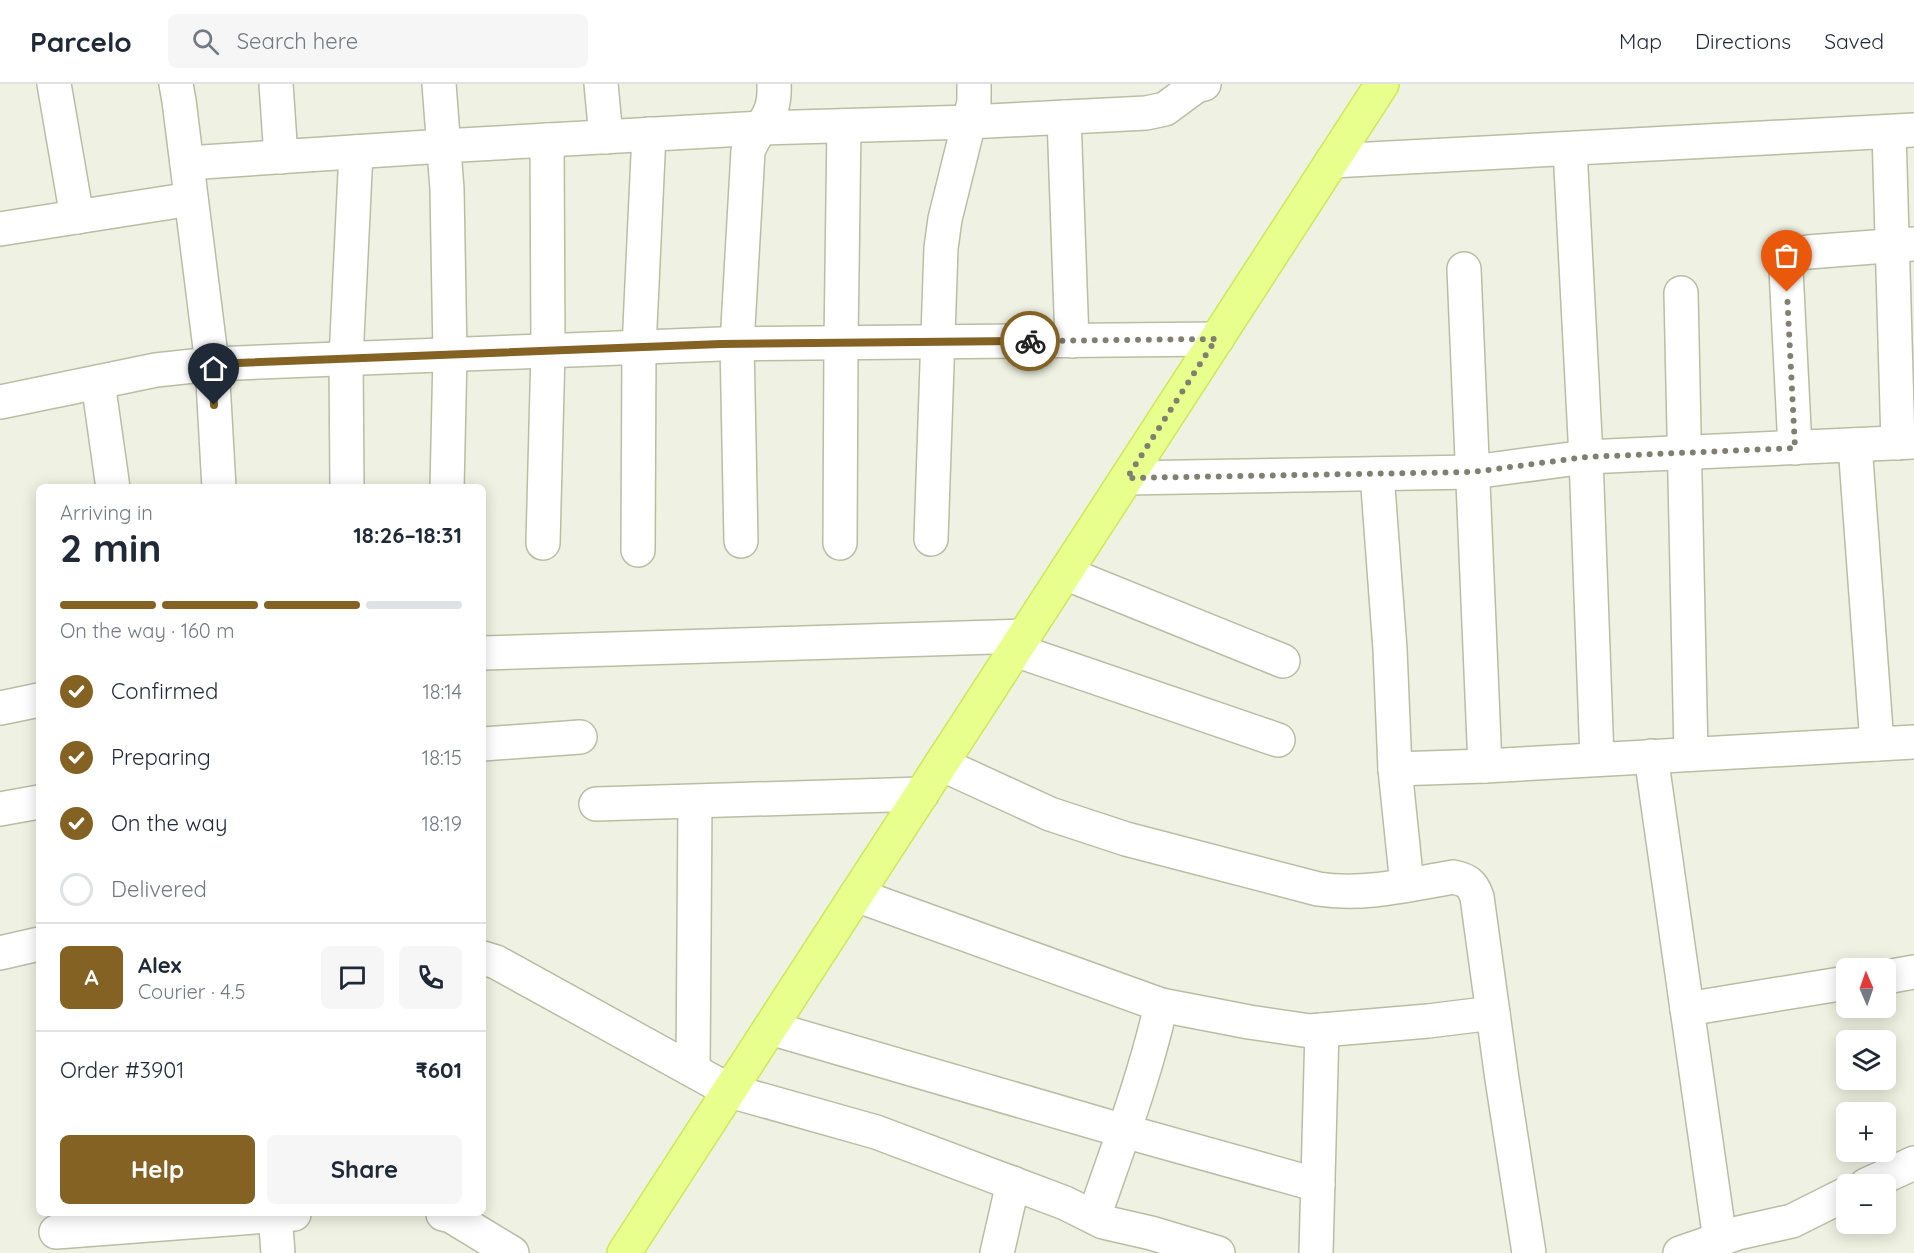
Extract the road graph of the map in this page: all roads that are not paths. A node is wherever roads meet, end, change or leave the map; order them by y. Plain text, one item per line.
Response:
1 (54, 84) edge
2 (176, 84) edge
3 (276, 84) edge
4 (439, 84) edge
5 (601, 84) edge
6 (774, 84) edge
7 (974, 84) edge
8 (1204, 84) edge
9 (1377, 85) edge
10 (1064, 117) junction
11 (969, 122) junction
12 (844, 126) junction
13 (762, 128) junction
14 (1902, 131) edge
15 (650, 134) junction
16 (606, 137) junction
17 (547, 140) junction
18 (443, 146) junction
19 (1570, 149) junction
20 (356, 152) junction
21 (281, 157) junction
22 (1332, 161) junction
23 (187, 163) junction
24 (192, 199) junction
25 (77, 217) junction
26 (0, 229) edge
27 (1903, 245) edge
28 (1464, 270) dead end
29 (1681, 293) dead end
30 (1216, 339) junction
31 (1072, 341) junction
32 (938, 342) junction
33 (841, 343) junction
34 (737, 344) junction
35 (639, 348) junction
36 (548, 351) junction
37 (450, 355) junction
38 (346, 359) junction
39 (212, 364) junction
40 (98, 382) junction
41 (0, 402) edge
42 (1906, 443) edge
43 (1854, 445) junction
44 (1795, 448) junction
45 (1684, 453) junction
46 (1586, 457) junction
47 (1473, 472) junction
48 (1377, 474) junction
49 (1127, 478) junction
50 (112, 484) edge
51 (219, 484) edge
52 (347, 484) edge
53 (447, 484) edge
54 (931, 539) dead end
55 (741, 541) dead end
56 (543, 543) dead end
57 (840, 543) dead end
58 (638, 550) dead end
59 (1065, 573) junction
60 (1020, 643) junction
61 (486, 653) edge
62 (1283, 661) dead end
63 (36, 701) edge
64 (0, 708) edge
65 (580, 737) dead end
66 (1278, 740) dead end
67 (1914, 742) edge
68 (486, 744) edge
69 (1877, 744) junction
70 (1691, 754) junction
71 (1651, 756) junction
72 (1597, 759) junction
73 (941, 764) junction
74 (1485, 766) junction
75 (1395, 769) junction
76 (922, 794) junction
77 (695, 802) junction
78 (36, 803) edge
79 (596, 804) dead end
80 (0, 809) edge
81 (1407, 885) junction
82 (856, 895) junction
83 (36, 945) edge
84 (0, 953) edge
85 (486, 959) edge
86 (1914, 972) edge
87 (1896, 975) edge
88 (1836, 985) edge
89 (1161, 1005) junction
90 (1687, 1009) junction
91 (1493, 1013) junction
92 (770, 1028) junction
93 (1322, 1030) junction
94 (693, 1070) junction
95 (730, 1091) junction
96 (1124, 1131) junction
97 (1914, 1163) edge
98 (1890, 1174) edge
99 (1013, 1183) junction
100 (1318, 1185) junction
101 (1836, 1199) edge
102 (256, 1216) edge
103 (281, 1216) edge
104 (451, 1216) edge
105 (1094, 1217) junction
106 (56, 1232) dead end
107 (1720, 1239) junction
108 (1158, 1244) edge
109 (278, 1253) edge
110 (512, 1253) edge
111 (624, 1253) edge
112 (997, 1253) edge
113 (1218, 1253) edge
114 (1316, 1253) edge
115 (1529, 1253) edge
116 (1680, 1253) edge

1 - 25 street
2 - 23 street
3 - 21 street
4 - 18 street
5 - 16 street
6 - 13 street
7 - 11 street
8 - 10 street
9 - 22 main road
10 - 11 street
10 - 31 street
11 - 12 street
11 - 32 street
12 - 13 street
12 - 33 street
13 - 15 street
13 - 34 street
14 - 19 street
14 - 27 street
15 - 16 street
15 - 35 street
16 - 17 street
17 - 18 street
17 - 36 street
18 - 20 street
18 - 37 street
19 - 22 street
19 - 46 street
20 - 21 street
20 - 38 street
21 - 23 street
22 - 30 main road
23 - 24 street
24 - 25 street
24 - 39 street
25 - 26 street
27 - 42 street
27 - 44 street
28 - 47 street
29 - 45 street
30 - 31 street
30 - 49 main road
31 - 32 street
32 - 33 street
32 - 54 street
33 - 34 street
33 - 57 street
34 - 35 street
34 - 55 street
35 - 36 street
35 - 58 street
36 - 37 street
36 - 56 street
37 - 38 street
37 - 53 street
38 - 39 street
38 - 52 street
39 - 40 street
39 - 51 street
40 - 41 street
40 - 50 street
42 - 43 street
43 - 44 street
43 - 69 street
44 - 45 street
45 - 46 street
45 - 70 street
46 - 47 street
46 - 72 street
47 - 48 street
47 - 74 street
48 - 49 street
48 - 75 street
49 - 59 main road
59 - 60 main road
59 - 62 street
60 - 61 street
60 - 66 street
60 - 73 main road
63 - 64 street
65 - 68 street
67 - 69 street
69 - 70 street
70 - 71 street
71 - 72 street
71 - 90 street
72 - 74 street
73 - 76 main road
73 - 81 street
74 - 75 street
75 - 81 street
76 - 77 street
76 - 82 main road
77 - 79 street
77 - 94 street
78 - 80 street
81 - 91 street
82 - 89 street
82 - 92 main road
83 - 84 street
85 - 94 street
86 - 87 street
88 - 90 street
89 - 93 street
89 - 96 street
90 - 107 street
91 - 93 street
91 - 115 street
92 - 95 main road
92 - 96 street
93 - 100 street
94 - 95 street
95 - 99 street
95 - 111 main road
96 - 100 street
96 - 105 street
97 - 98 street
99 - 105 street
99 - 112 street
100 - 114 street
101 - 107 street
102 - 106 street
103 - 109 street
104 - 110 street
105 - 108 street
107 - 116 street
108 - 113 street

